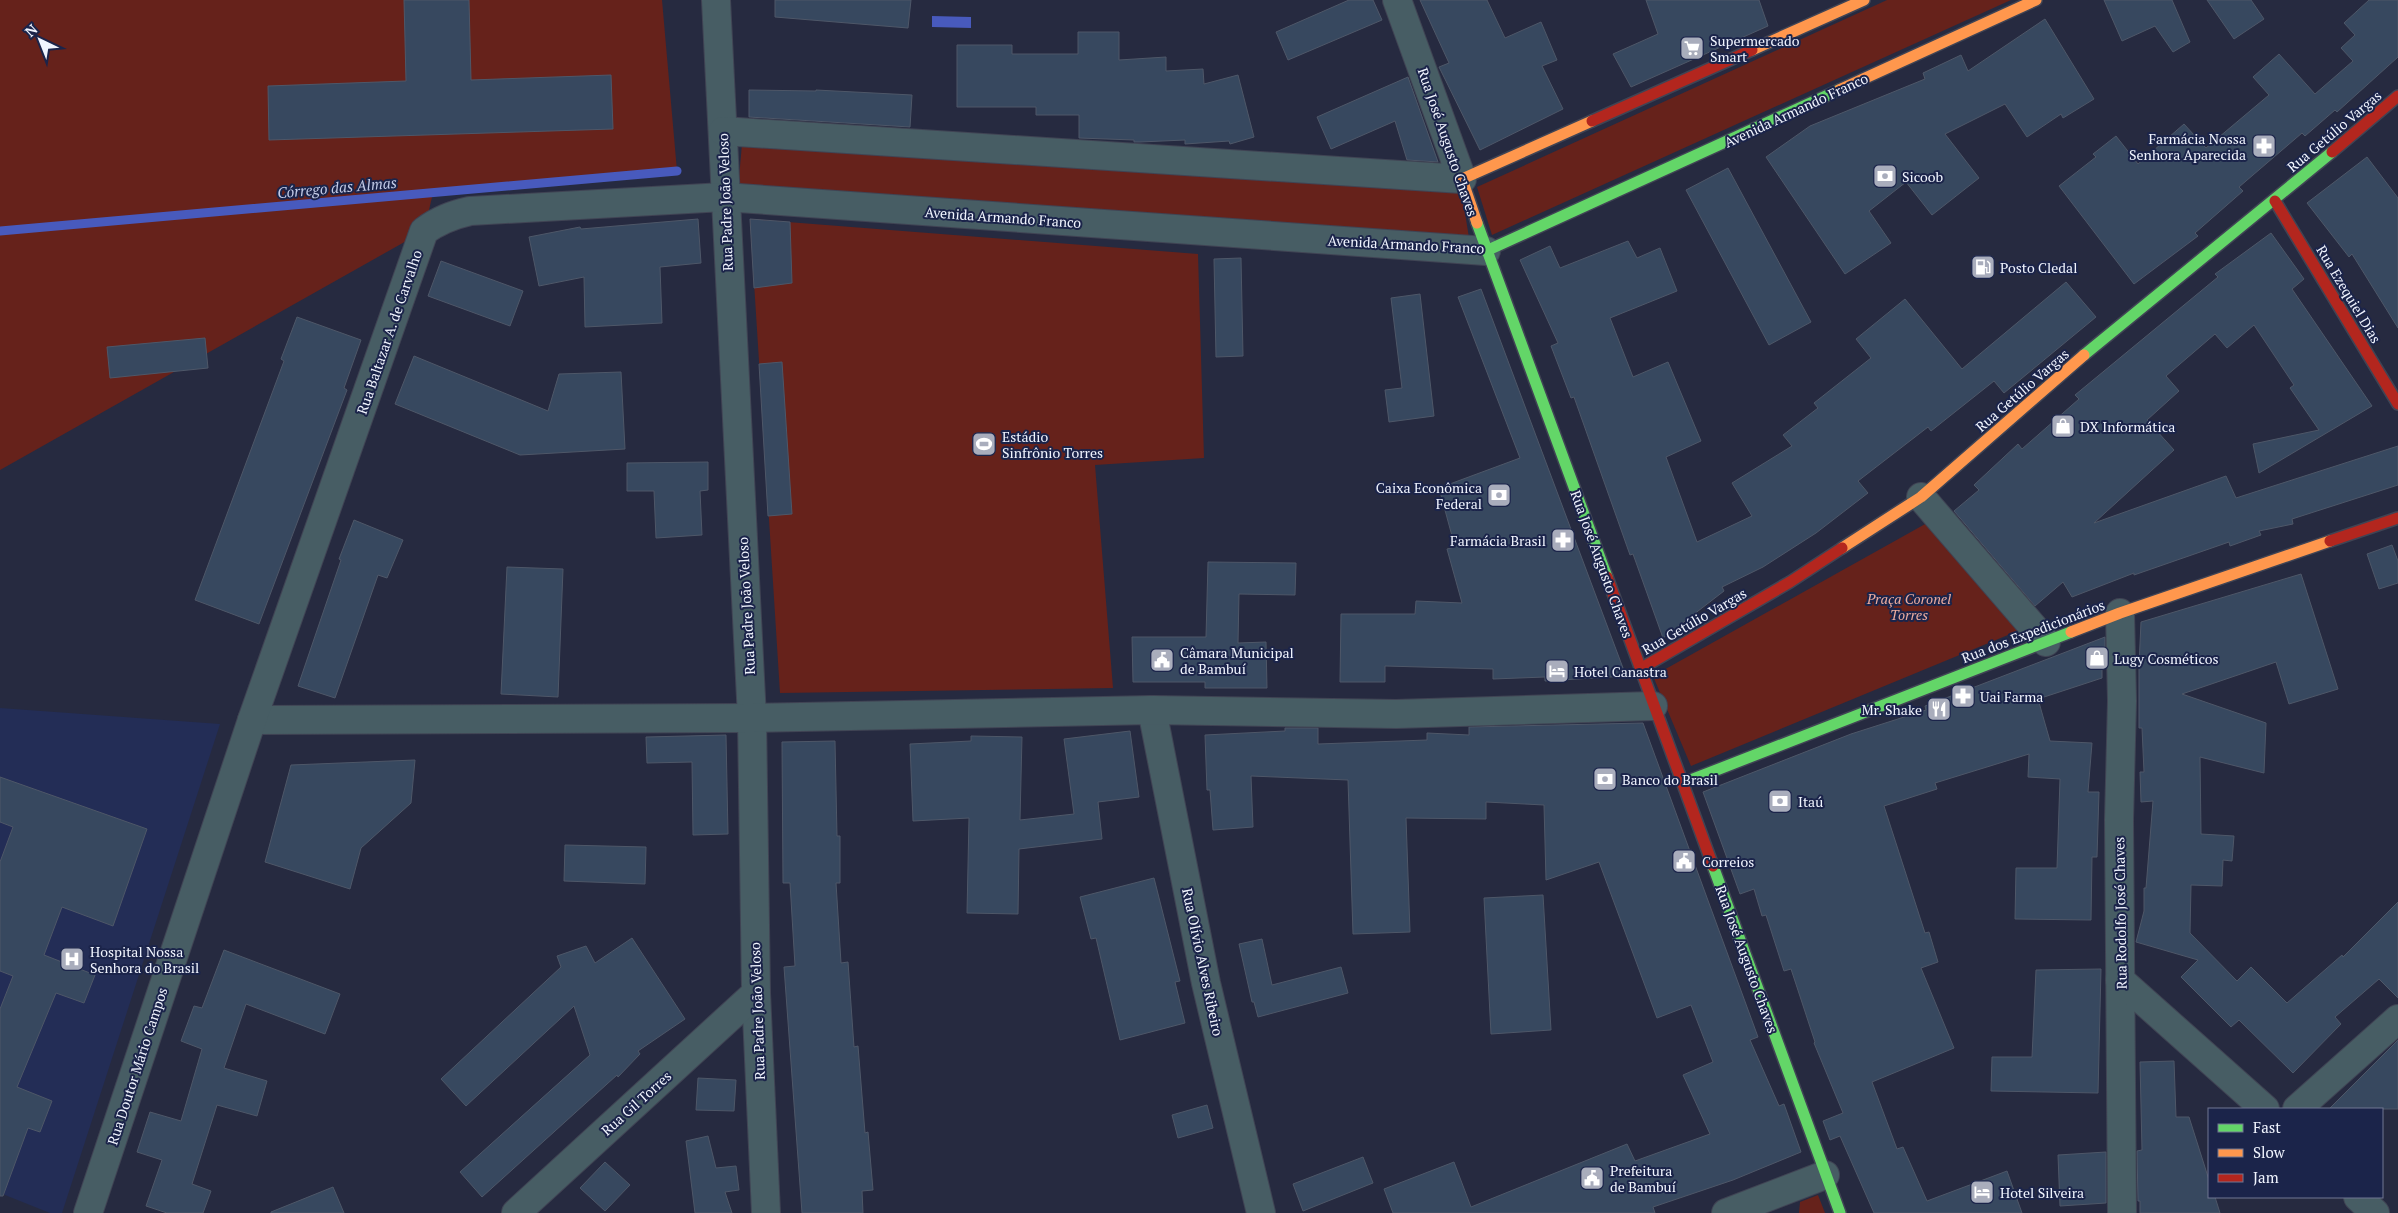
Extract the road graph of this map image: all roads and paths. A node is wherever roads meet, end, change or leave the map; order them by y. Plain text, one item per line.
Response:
1 (716, 0) edge
2 (1397, 0) edge
3 (1864, 0) edge
4 (2036, 0) edge
5 (2398, 96) edge
6 (722, 130) junction
7 (1462, 179) junction
8 (724, 197) junction
9 (2275, 201) junction
10 (1486, 251) junction
11 (2398, 404) edge
12 (1921, 497) junction
13 (2398, 518) edge
14 (2120, 613) junction
15 (2046, 642) junction
16 (1640, 670) junction
17 (1653, 706) junction
18 (1152, 710) junction
19 (752, 718) junction
20 (252, 720) junction
21 (1683, 783) junction
22 (2120, 980) junction
23 (756, 993) junction
24 (2398, 1019) edge
25 (2264, 1108) edge
26 (2298, 1108) edge
27 (1825, 1175) junction
28 (2359, 1198) edge
29 (88, 1213) edge
30 (516, 1213) edge
31 (766, 1213) edge
32 (1261, 1213) edge
33 (1726, 1213) edge
34 (1840, 1213) edge
35 (2122, 1213) edge
36 (2375, 1213) edge

1 - 6 street, Rua Padre João Veloso
2 - 7 street, Rua José Augusto Chaves
3 - 7 street
4 - 10 street, Avenida Armando Franco
5 - 9 street, Rua Getúlio Vargas
6 - 7 street
6 - 8 street, Rua Padre João Veloso
7 - 10 street, Rua José Augusto Chaves
8 - 10 street, Avenida Armando Franco
8 - 19 street, Rua Padre João Veloso
8 - 20 street, Rua Baltazar A. de Carvalho
9 - 11 street, Rua Ezequiel Dias
9 - 12 street, Rua Getúlio Vargas
10 - 16 street, Rua José Augusto Chaves
12 - 15 street
12 - 16 street, Rua Getúlio Vargas
13 - 14 street, Rua dos Expedicionários
14 - 15 street, Rua dos Expedicionários
14 - 22 street, Rua Rodolfo José Chaves
15 - 21 street, Rua dos Expedicionários
16 - 17 street, Rua José Augusto Chaves
17 - 18 street
17 - 21 street, Rua José Augusto Chaves
18 - 19 street
18 - 32 street, Rua Olívio Alves Ribeiro
19 - 20 street
19 - 23 street, Rua Padre João Veloso
20 - 29 street, Rua Doutor Mário Campos
21 - 27 street, Rua José Augusto Chaves
22 - 25 street
22 - 35 street, Rua Rodolfo José Chaves
23 - 30 street, Rua Gil Torres
23 - 31 street, Rua Padre João Veloso
24 - 26 street
27 - 33 street
27 - 34 street, Rua José Augusto Chaves
28 - 36 street

